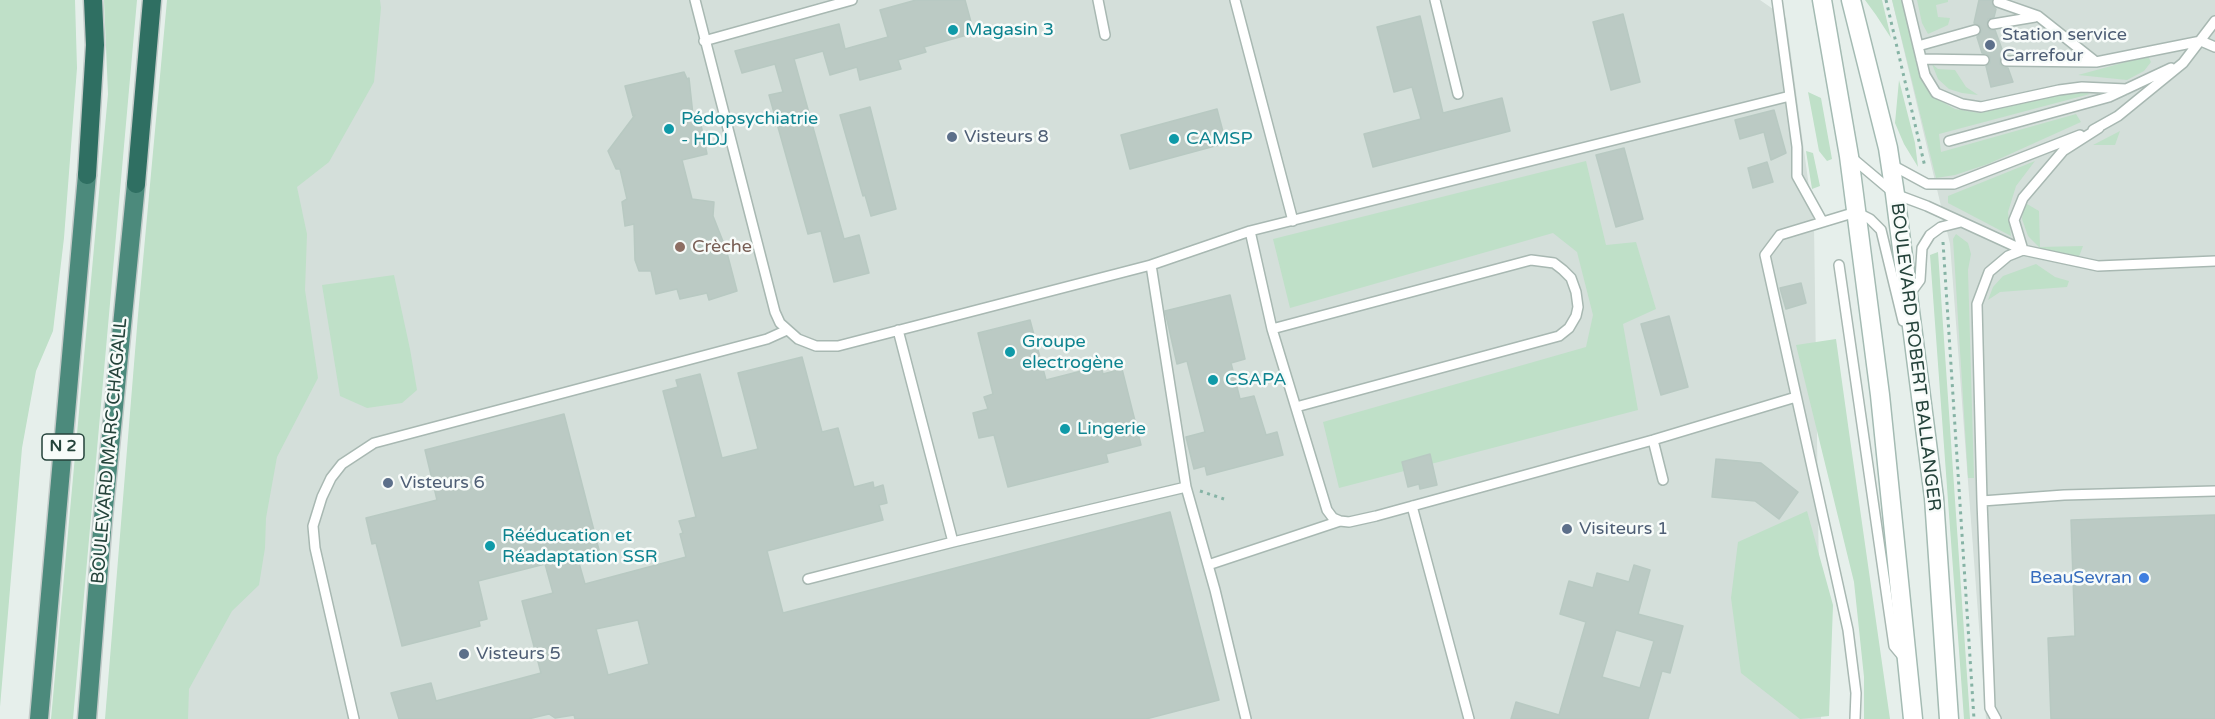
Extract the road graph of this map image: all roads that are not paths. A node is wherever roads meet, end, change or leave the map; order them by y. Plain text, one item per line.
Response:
1 (93, 0) edge
2 (152, 0) edge
3 (695, 0) edge
4 (852, 0) edge
5 (1098, 0) edge
6 (1235, 0) edge
7 (1435, 0) edge
8 (1777, 0) edge
9 (1822, 0) edge
10 (1851, 0) edge
11 (1907, 0) edge
12 (1998, 2) dead end
13 (2038, 16) junction
14 (2215, 21) edge
15 (1993, 24) dead end
16 (1975, 30) dead end
17 (1105, 35) dead end
18 (704, 41) junction
19 (2201, 41) junction
20 (1918, 46) junction
21 (2215, 47) edge
22 (1921, 59) junction
23 (1984, 60) dead end
24 (2006, 61) dead end
25 (2096, 62) junction
26 (2183, 63) junction
27 (2126, 89) junction
28 (1458, 94) dead end
29 (1790, 96) junction
30 (2099, 128) junction
31 (1949, 141) dead end
32 (1849, 156) junction
33 (1891, 165) junction
34 (1895, 194) junction
35 (1856, 212) junction
36 (1293, 221) junction
37 (1822, 221) junction
38 (1961, 222) junction
39 (1250, 231) junction
40 (2023, 250) junction
41 (2215, 261) edge
42 (1151, 265) junction
43 (1839, 266) dead end
44 (1908, 296) junction
45 (1272, 329) junction
46 (787, 330) junction
47 (898, 330) junction
48 (1918, 381) junction
49 (1796, 397) junction
50 (1296, 407) junction
51 (1653, 440) junction
52 (1663, 480) dead end
53 (1186, 487) junction
54 (2215, 491) edge
55 (1982, 501) junction
56 (1412, 506) junction
57 (1340, 521) junction
58 (953, 542) junction
59 (1208, 565) junction
60 (808, 579) dead end
61 (1906, 660) junction
62 (39, 719) edge
63 (87, 719) edge
64 (354, 719) edge
65 (1246, 719) edge
66 (1469, 719) edge
67 (1855, 719) edge
68 (1913, 719) edge
69 (1949, 719) edge
70 (1996, 719) edge

1 - 62 highway, N 2
2 - 63 highway, BOULEVARD MARC CHAGALL / N 2
3 - 18 lane
4 - 18 lane
5 - 17 lane
6 - 36 lane
7 - 28 lane
8 - 29 lane
9 - 32 main road
10 - 33 main road, BOULEVARD ROBERT BALLANGER
11 - 20 lane
12 - 13 lane
13 - 15 lane
13 - 25 lane
14 - 19 lane
16 - 20 lane
18 - 46 lane
19 - 21 lane
19 - 25 lane
19 - 26 lane
20 - 22 lane
22 - 23 lane
22 - 27 lane
24 - 25 lane
26 - 27 lane
26 - 30 lane
27 - 31 lane
29 - 36 lane
29 - 37 lane
30 - 33 lane
30 - 40 lane
32 - 34 lane
32 - 35 main road
33 - 34 main road, BOULEVARD ROBERT BALLANGER
34 - 38 lane
34 - 44 main road, BOULEVARD ROBERT BALLANGER
35 - 37 lane
35 - 48 lane
35 - 61 main road
36 - 39 lane
37 - 49 lane
38 - 40 lane
38 - 44 lane
39 - 42 lane
39 - 45 lane
40 - 41 lane
40 - 55 lane
42 - 47 lane
42 - 53 lane
43 - 61 lane
44 - 48 main road, BOULEVARD ROBERT BALLANGER
45 - 50 lane
45 - 50 lane
46 - 47 lane
46 - 64 lane
47 - 58 lane
48 - 69 main road, BOULEVARD ROBERT BALLANGER
49 - 51 lane
49 - 67 lane
50 - 57 lane
51 - 52 lane
51 - 56 lane
53 - 58 lane
53 - 59 lane
54 - 55 lane
55 - 70 lane
56 - 57 lane
56 - 66 lane
57 - 59 lane
58 - 60 lane
59 - 65 lane
61 - 68 main road

